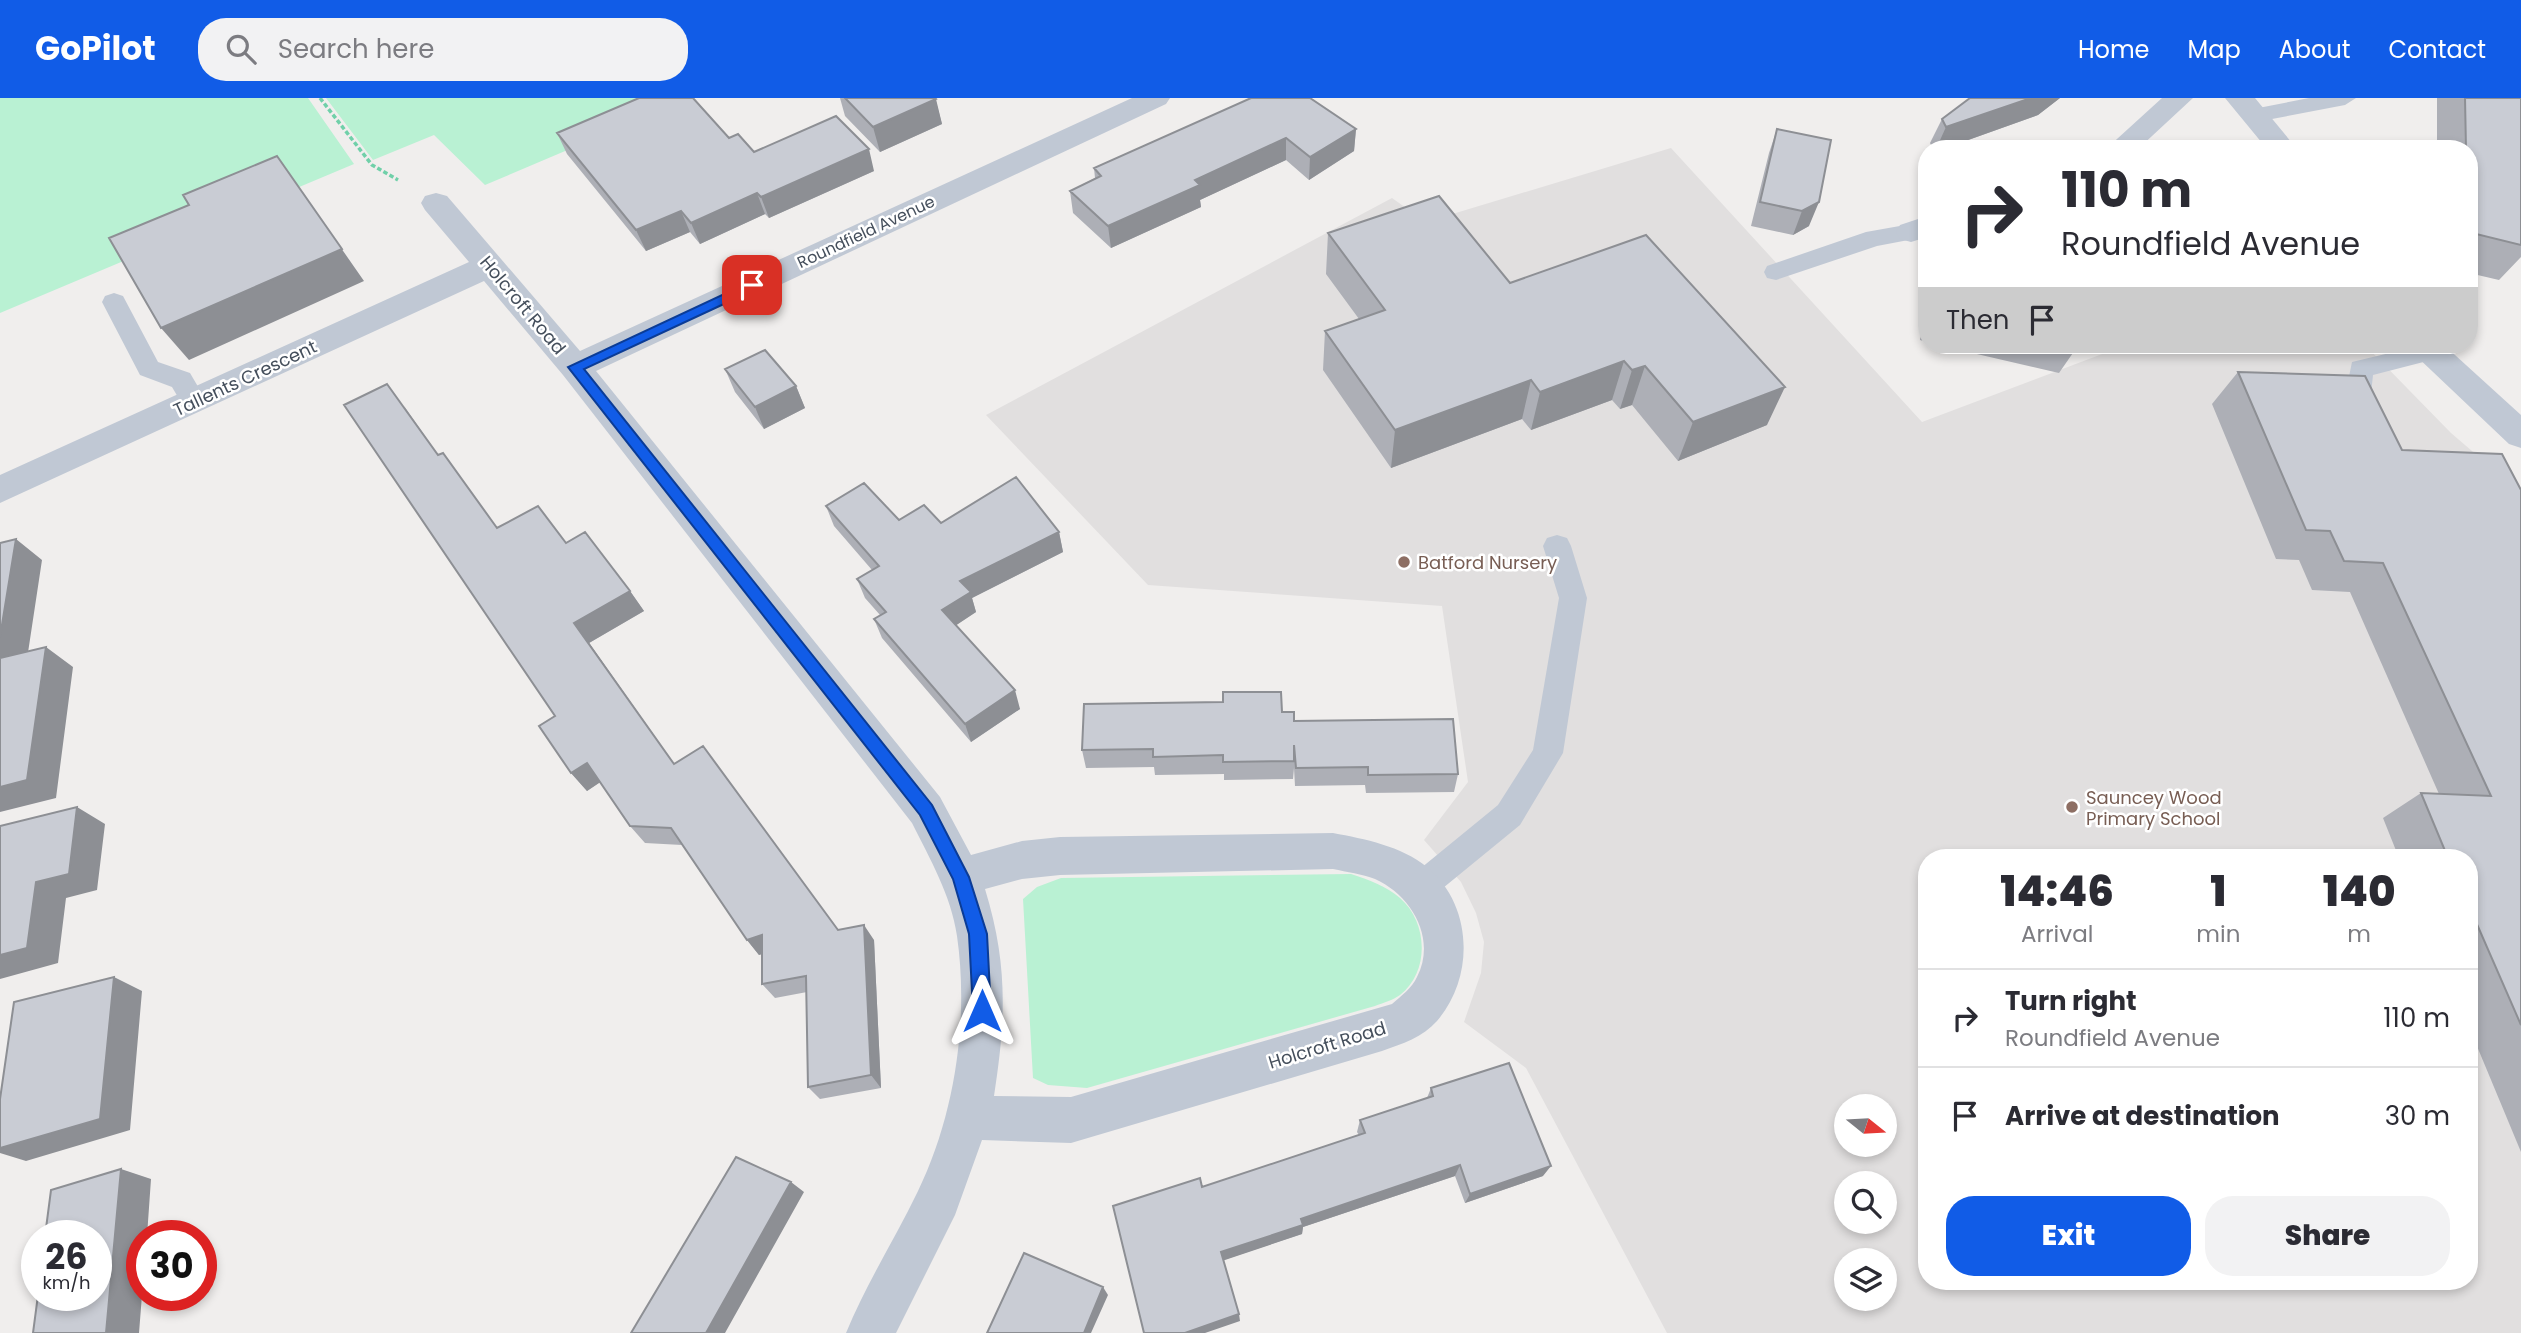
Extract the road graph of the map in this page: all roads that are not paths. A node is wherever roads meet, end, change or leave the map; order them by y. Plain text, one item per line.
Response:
1 (1156, 98) edge
2 (2179, 98) edge
3 (2345, 98) edge
4 (2248, 106) edge
5 (2130, 140) edge
6 (2276, 140) edge
7 (436, 203) road end
8 (1918, 229) edge
9 (489, 266) junction
10 (1776, 272) dead end
11 (114, 302) dead end
12 (2410, 354) edge
13 (2432, 354) edge
14 (575, 367) junction
15 (194, 402) junction
16 (2389, 435) edge
17 (2521, 435) edge
18 (0, 490) edge
19 (1557, 546) dead end
20 (961, 877) junction
21 (1421, 887) junction
22 (968, 1115) junction
23 (870, 1333) edge

1 - 14 street, Roundfield Avenue
2 - 5 street
3 - 4 lane
4 - 6 street
7 - 9 street, Holcroft Road
8 - 10 lane
9 - 14 street, Holcroft Road
9 - 15 street, Tallents Crescent
11 - 15 lane
12 - 16 lane
13 - 17 street
14 - 20 street, Holcroft Road
15 - 18 street, Tallents Crescent
19 - 21 lane
20 - 21 street, Holcroft Road
20 - 22 street, Holcroft Road
21 - 22 street, Holcroft Road
22 - 23 street, Holcroft Road

